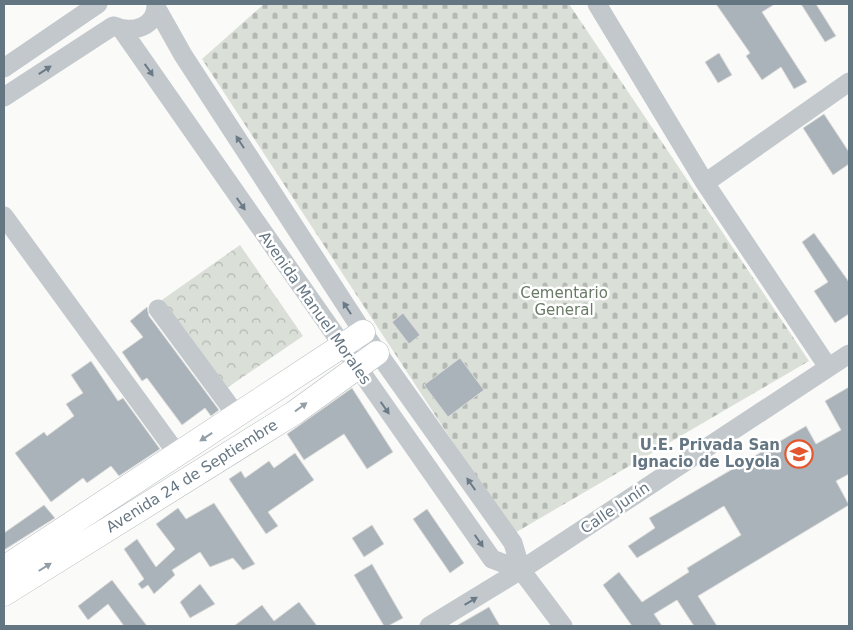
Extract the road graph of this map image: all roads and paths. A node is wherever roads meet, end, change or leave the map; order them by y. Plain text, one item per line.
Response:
1 (98, 4) edge
2 (103, 4) edge
3 (596, 4) edge
4 (156, 6) edge
5 (117, 28) junction
6 (4, 68) edge
7 (849, 82) edge
8 (4, 97) edge
9 (705, 183) junction
10 (4, 216) edge
11 (158, 309) dead end
12 (363, 332) junction
13 (342, 347) junction
14 (377, 353) junction
15 (849, 354) edge
16 (828, 367) junction
17 (356, 368) junction
18 (237, 416) junction
19 (178, 455) junction
20 (4, 568) edge
21 (521, 570) junction
22 (4, 594) edge
23 (429, 626) edge
24 (563, 626) edge

1 - 6 street
2 - 5 street, Avenida Manuel Morales
3 - 9 street
4 - 5 street
12 -> 4 street, Avenida Manuel Morales
8 -> 5 street
5 -> 13 street, Avenida Manuel Morales
7 - 9 street
9 - 16 street
10 - 19 street
11 - 18 street
12 - 13 main road, Avenida 24 de Septiembre
12 - 14 street, Avenida Manuel Morales
13 - 17 street, Avenida Manuel Morales
13 - 18 main road, Avenida 24 de Septiembre
14 - 17 main road, Avenida 24 de Septiembre
21 -> 14 street, Avenida Manuel Morales
15 - 16 street, Calle Junín
16 - 21 street, Calle Junín
17 -> 21 street, Avenida Manuel Morales
22 -> 17 main road, Avenida 24 de Septiembre
18 -> 19 main road, Avenida 24 de Septiembre
19 - 20 main road, Avenida 24 de Septiembre
23 -> 21 street, Calle Junín
21 - 24 street, Avenida Manuel Morales

